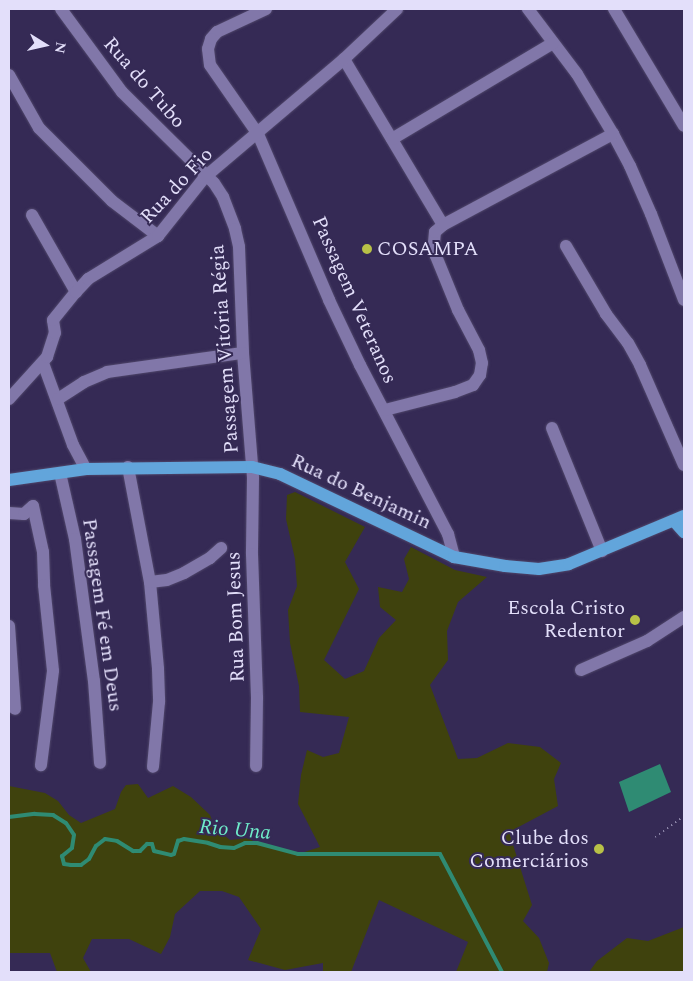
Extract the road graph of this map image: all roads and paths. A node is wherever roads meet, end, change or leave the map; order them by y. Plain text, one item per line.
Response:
1 (61, 9) edge
2 (266, 9) edge
3 (397, 9) edge
4 (528, 9) edge
5 (614, 9) edge
6 (553, 44) junction
7 (344, 59) junction
8 (9, 75) edge
9 (684, 126) edge
10 (258, 134) junction
11 (613, 134) junction
12 (392, 139) junction
13 (205, 177) junction
14 (32, 216) dead end
15 (443, 226) junction
16 (158, 236) junction
17 (566, 246) dead end
18 (76, 292) junction
19 (684, 300) edge
20 (244, 353) junction
21 (43, 363) junction
22 (9, 399) edge
23 (58, 399) junction
24 (385, 410) junction
25 (552, 428) dead end
26 (684, 465) edge
27 (128, 467) junction
28 (252, 467) junction
29 (86, 469) junction
30 (60, 473) junction
31 (9, 480) edge
32 (9, 513) edge
33 (679, 518) edge
34 (684, 532) edge
35 (221, 548) dead end
36 (602, 551) junction
37 (454, 557) junction
38 (150, 582) junction
39 (684, 617) edge
40 (9, 626) edge
41 (581, 670) dead end
42 (15, 709) dead end
43 (100, 763) dead end
44 (41, 765) dead end
45 (256, 766) dead end
46 (152, 767) dead end
47 (684, 816) edge
48 (655, 837) dead end

1 - 13 street, Rua do Tubo
2 - 10 street, Passagem Veteranos
3 - 7 street, Rua do Fio
4 - 6 street
5 - 9 street
6 - 11 street
6 - 12 street
7 - 10 street, Rua do Fio
7 - 12 street
8 - 16 street
10 - 13 street, Rua do Fio
10 - 24 street, Passagem Veteranos
11 - 15 street
11 - 19 street
12 - 15 street
13 - 16 street, Rua do Fio
13 - 20 street, Passagem Vitória Régia
14 - 18 street
15 - 24 street
16 - 18 street, Rua do Fio
17 - 26 street
18 - 21 street, Rua do Fio
20 - 23 street
20 - 28 street, Passagem Vitória Régia
21 - 22 street, Rua do Fio
21 - 23 street
23 - 29 street
24 - 37 street, Passagem Veteranos
25 - 36 street
27 - 28 main road, Rua do Benjamin
27 - 29 main road, Rua do Benjamin
27 - 38 street
28 - 37 main road, Rua do Benjamin
28 - 45 street, Rua Bom Jesus
29 - 30 main road, Rua do Benjamin
30 - 31 main road, Rua do Benjamin
30 - 43 street, Passagem Fé em Deus
32 - 44 street
33 - 34 main road
33 - 36 main road, Rua do Benjamin
35 - 38 street
36 - 37 main road, Rua do Benjamin
38 - 46 street
39 - 41 street
40 - 42 street
47 - 48 path

